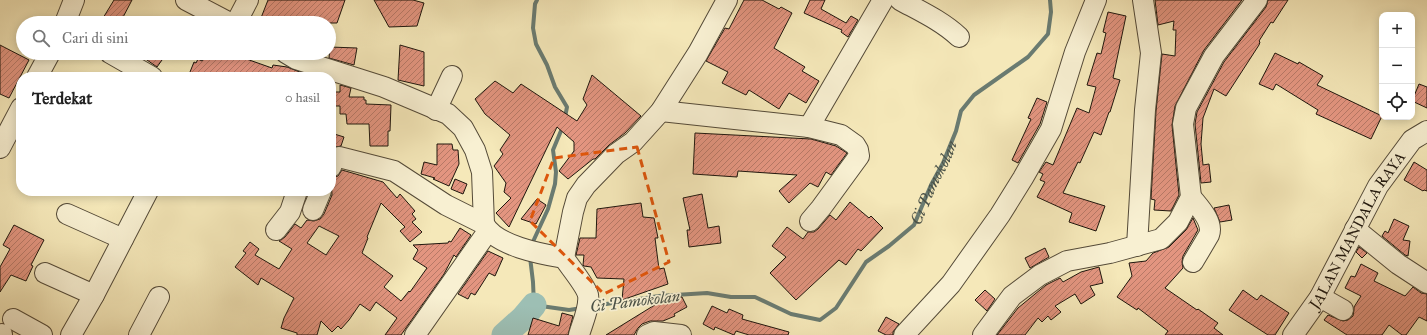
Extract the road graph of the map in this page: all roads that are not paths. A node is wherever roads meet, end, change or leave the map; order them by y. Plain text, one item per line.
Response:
1 (74, 0) edge
2 (186, 0) edge
3 (248, 0) edge
4 (727, 0) edge
5 (883, 0) edge
6 (900, 0) edge
7 (1096, 0) edge
8 (1142, 0) edge
9 (1257, 0) edge
10 (68, 16) edge
11 (217, 16) edge
12 (240, 16) edge
13 (959, 37) dead end
14 (46, 60) edge
15 (122, 60) edge
16 (300, 60) edge
17 (317, 65) edge
18 (40, 72) edge
19 (143, 72) edge
20 (452, 76) dead end
21 (436, 110) junction
22 (661, 111) junction
23 (16, 118) edge
24 (809, 127) junction
25 (1427, 131) edge
26 (0, 148) edge
27 (336, 158) edge
28 (145, 196) edge
29 (295, 196) edge
30 (319, 196) edge
31 (1191, 198) junction
32 (313, 210) dead end
33 (67, 214) dead end
34 (810, 221) dead end
35 (486, 228) junction
36 (1355, 229) junction
37 (276, 230) dead end
38 (123, 239) junction
39 (1137, 246) junction
40 (564, 258) junction
41 (1193, 262) dead end
42 (45, 273) dead end
43 (1427, 283) edge
44 (94, 295) junction
45 (159, 297) dead end
46 (1320, 297) junction
47 (1343, 310) dead end
48 (6, 329) edge
49 (42, 335) edge
50 (71, 335) edge
51 (139, 335) edge
52 (415, 335) edge
53 (579, 335) edge
54 (646, 335) edge
55 (681, 335) edge
56 (904, 335) edge
57 (983, 335) edge
58 (1292, 335) edge

1 - 10 street
2 - 11 street
3 - 12 street
4 - 22 street
5 - 24 street
6 - 13 street
7 - 56 street
8 - 39 street
9 - 31 street
14 - 18 street
15 - 19 street
16 - 17 street
17 - 21 street
20 - 21 street
21 - 35 street
22 - 24 street
22 - 40 street
23 - 26 street
24 - 34 street
25 - 36 street, JALAN MANDALA RAYA
27 - 35 street
28 - 38 street
29 - 37 street
30 - 32 street
31 - 39 street
31 - 41 street
33 - 38 street
35 - 40 street
35 - 52 street
36 - 43 street
36 - 46 street, JALAN MANDALA RAYA
38 - 44 street
39 - 57 street
40 - 53 street
42 - 44 street
44 - 50 street
45 - 51 street
46 - 47 street
46 - 58 street, JALAN MANDALA RAYA
48 - 49 street
54 - 55 street

